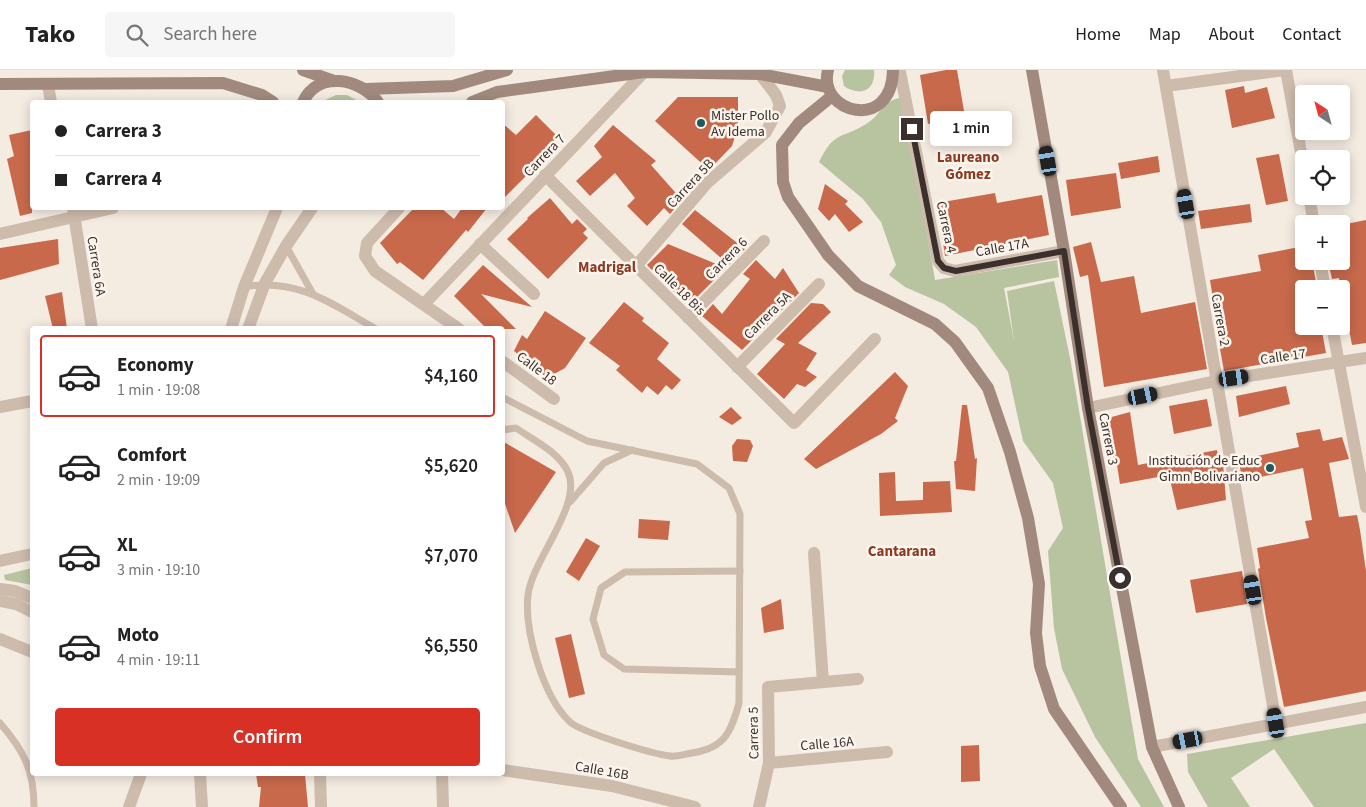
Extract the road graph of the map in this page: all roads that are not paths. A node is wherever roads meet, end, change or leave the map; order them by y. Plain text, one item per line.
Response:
1 (303, 70) edge
2 (507, 70) edge
3 (828, 70) edge
4 (1032, 70) edge
5 (1163, 70) edge
6 (1285, 70) edge
7 (899, 71) edge
8 (644, 72) junction
9 (760, 74) junction
10 (334, 81) junction
11 (0, 84) edge
12 (48, 84) junction
13 (1166, 86) junction
14 (366, 89) junction
15 (830, 91) junction
16 (495, 97) edge
17 (52, 100) edge
18 (270, 100) edge
19 (305, 100) edge
20 (376, 100) edge
21 (481, 100) edge
22 (1300, 150) edge
23 (545, 175) junction
24 (87, 210) edge
25 (276, 210) edge
26 (311, 210) edge
27 (397, 210) edge
28 (74, 211) edge
29 (0, 234) edge
30 (764, 241) dead end
31 (480, 244) junction
32 (286, 246) junction
33 (1064, 251) junction
34 (636, 266) junction
35 (944, 268) joint
36 (265, 283) junction
37 (819, 284) dead end
38 (244, 287) junction
39 (313, 294) junction
40 (534, 294) dead end
41 (424, 303) junction
42 (688, 318) junction
43 (92, 326) edge
44 (232, 326) edge
45 (249, 326) edge
46 (371, 326) edge
47 (455, 326) edge
48 (1334, 335) edge
49 (875, 339) dead end
50 (1366, 358) edge
51 (1338, 362) junction
52 (505, 363) edge
53 (737, 367) junction
54 (1216, 381) junction
55 (505, 399) edge
56 (554, 399) dead end
57 (30, 401) edge
58 (0, 407) edge
59 (1088, 408) junction
60 (505, 430) edge
61 (632, 450) junction
62 (570, 502) junction
63 (1366, 507) edge
64 (814, 553) dead end
65 (30, 554) edge
66 (0, 561) edge
67 (740, 571) junction
68 (0, 589) edge
69 (15, 591) junction
70 (30, 594) edge
71 (30, 597) edge
72 (0, 601) edge
73 (30, 611) edge
74 (0, 639) edge
75 (30, 651) edge
76 (739, 672) junction
77 (858, 678) dead end
78 (823, 682) junction
79 (1366, 707) edge
80 (0, 723) edge
81 (1276, 723) junction
82 (1152, 747) junction
83 (887, 752) dead end
84 (769, 763) junction
85 (30, 770) edge
86 (505, 770) edge
87 (31, 776) edge
88 (140, 776) edge
89 (200, 776) edge
90 (320, 776) edge
91 (442, 776) edge
92 (34, 807) edge
93 (129, 807) edge
94 (202, 807) edge
95 (321, 807) edge
96 (443, 807) edge
97 (695, 807) edge
98 (759, 807) edge
99 (1121, 807) edge
100 (1180, 807) edge

1 - 10 street
2 - 14 street
3 - 15 street
4 - 33 street, Carrera 3
5 - 13 street, Carrera 2
6 - 13 street
6 - 22 street
7 - 15 street
7 - 35 street, Carrera 4
8 - 9 street
8 - 16 street
8 - 23 street, Carrera 7
9 - 15 street
9 - 34 street, Carrera 5B
10 - 14 street
10 - 19 street
11 - 12 street
12 - 17 street
12 - 18 street
13 - 54 street, Carrera 2
14 - 20 street
15 - 99 street
16 - 21 street
23 - 31 street, Carrera 7
23 - 34 street, Calle 18 Bis
24 - 28 street
25 - 38 street
26 - 32 street
27 - 41 street
28 - 29 street
28 - 43 street, Carrera 6A
30 - 42 street, Carrera 6
31 - 40 street
31 - 41 street, Carrera 7
32 - 36 street
32 - 39 lane
33 - 35 street, Calle 17A
33 - 59 street, Carrera 3
34 - 42 street, Calle 18 Bis
36 - 38 lane
36 - 39 lane
36 - 45 street
37 - 53 street, Carrera 5A
38 - 44 street
39 - 46 lane
41 - 47 street
42 - 53 street, Calle 18 Bis
48 - 51 street
49 - 53 street, Calle 18 Bis
50 - 51 street, Calle 17
51 - 54 street, Calle 17
51 - 63 street
52 - 56 street, Calle 18
54 - 59 street, Calle 17
54 - 81 street, Carrera 2
55 - 61 lane
57 - 58 street
59 - 82 street, Carrera 3
60 - 62 lane
61 - 62 lane
61 - 67 lane
62 - 76 lane
64 - 78 street
65 - 66 street
67 - 76 lane
67 - 76 lane
68 - 69 street
69 - 70 street
69 - 71 street
72 - 73 street
74 - 75 street
77 - 78 street
78 - 84 street, Carrera 5
79 - 81 street
80 - 85 lane
81 - 82 street
82 - 100 street, Carrera 3
83 - 84 street, Calle 16A
84 - 98 street, Carrera 5
86 - 97 street, Calle 16B
87 - 92 lane
88 - 93 street
89 - 94 street
90 - 95 street
91 - 96 street

